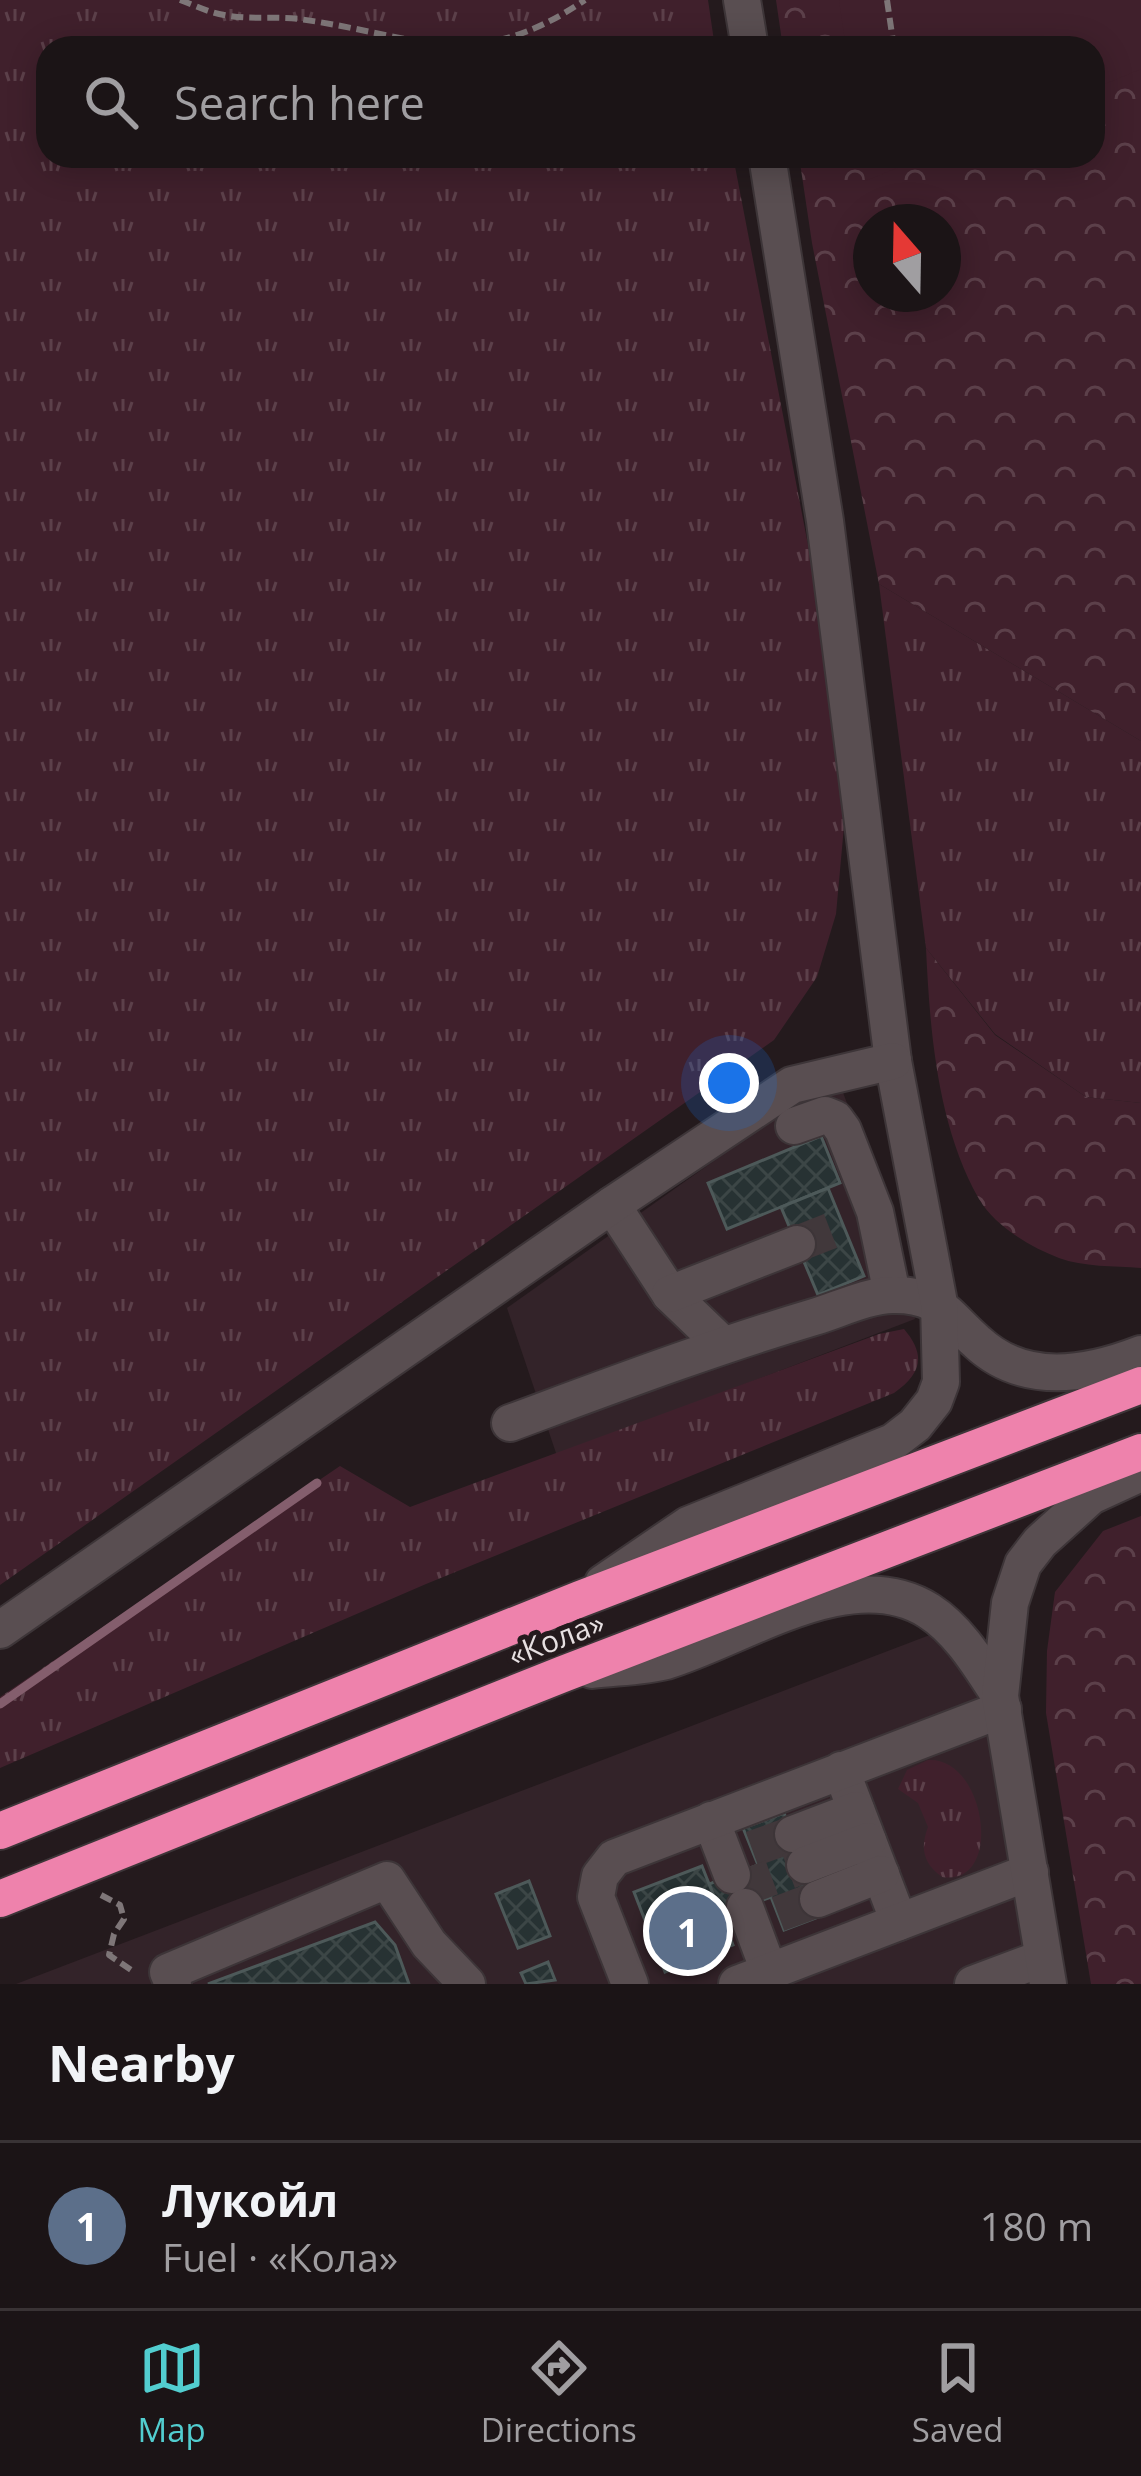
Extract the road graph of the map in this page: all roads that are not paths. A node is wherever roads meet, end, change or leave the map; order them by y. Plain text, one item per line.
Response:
1 (742, 0) edge
2 (748, 36) edge
3 (769, 168) edge
4 (893, 1061) junction
5 (794, 1126) dead end
6 (612, 1205) junction
7 (796, 1244) tunnel mouth
8 (670, 1294) junction
9 (892, 1294) junction
10 (939, 1303) junction
11 (722, 1344) junction
12 (1141, 1354) edge
13 (1141, 1385) edge
14 (510, 1423) dead end
15 (1141, 1452) edge
16 (1141, 1473) edge
17 (580, 1599) junction
18 (0, 1630) edge
19 (563, 1674) junction
20 (1001, 1702) junction
21 (841, 1770) junction
22 (711, 1820) junction
23 (0, 1831) edge
24 (869, 1842) junction
25 (1030, 1872) junction
26 (0, 1899) edge
27 (899, 1922) junction
28 (1045, 1971) edge
29 (171, 1978) edge
30 (753, 1978) edge
31 (467, 1984) edge
32 (631, 1984) edge
33 (973, 1984) edge

1 - 2 street
3 - 4 street
4 - 6 street
4 - 10 street
5 - 9 street
6 - 8 street
6 - 18 street
7 - 8 street
8 - 11 street
9 - 10 street
9 - 11 street
10 - 12 street
10 - 17 street
11 - 14 street
13 - 17 highway, «Кола»
15 - 19 highway, «Кола»
16 - 20 street
17 - 23 highway, «Кола»
19 - 20 street
19 - 26 highway, «Кола»
20 - 21 street
20 - 25 street
21 - 22 street
21 - 24 street
22 - 30 street
22 - 32 street
24 - 24 street
24 - 27 street
25 - 27 street
25 - 28 street
27 - 30 street
28 - 33 street
29 - 31 street

